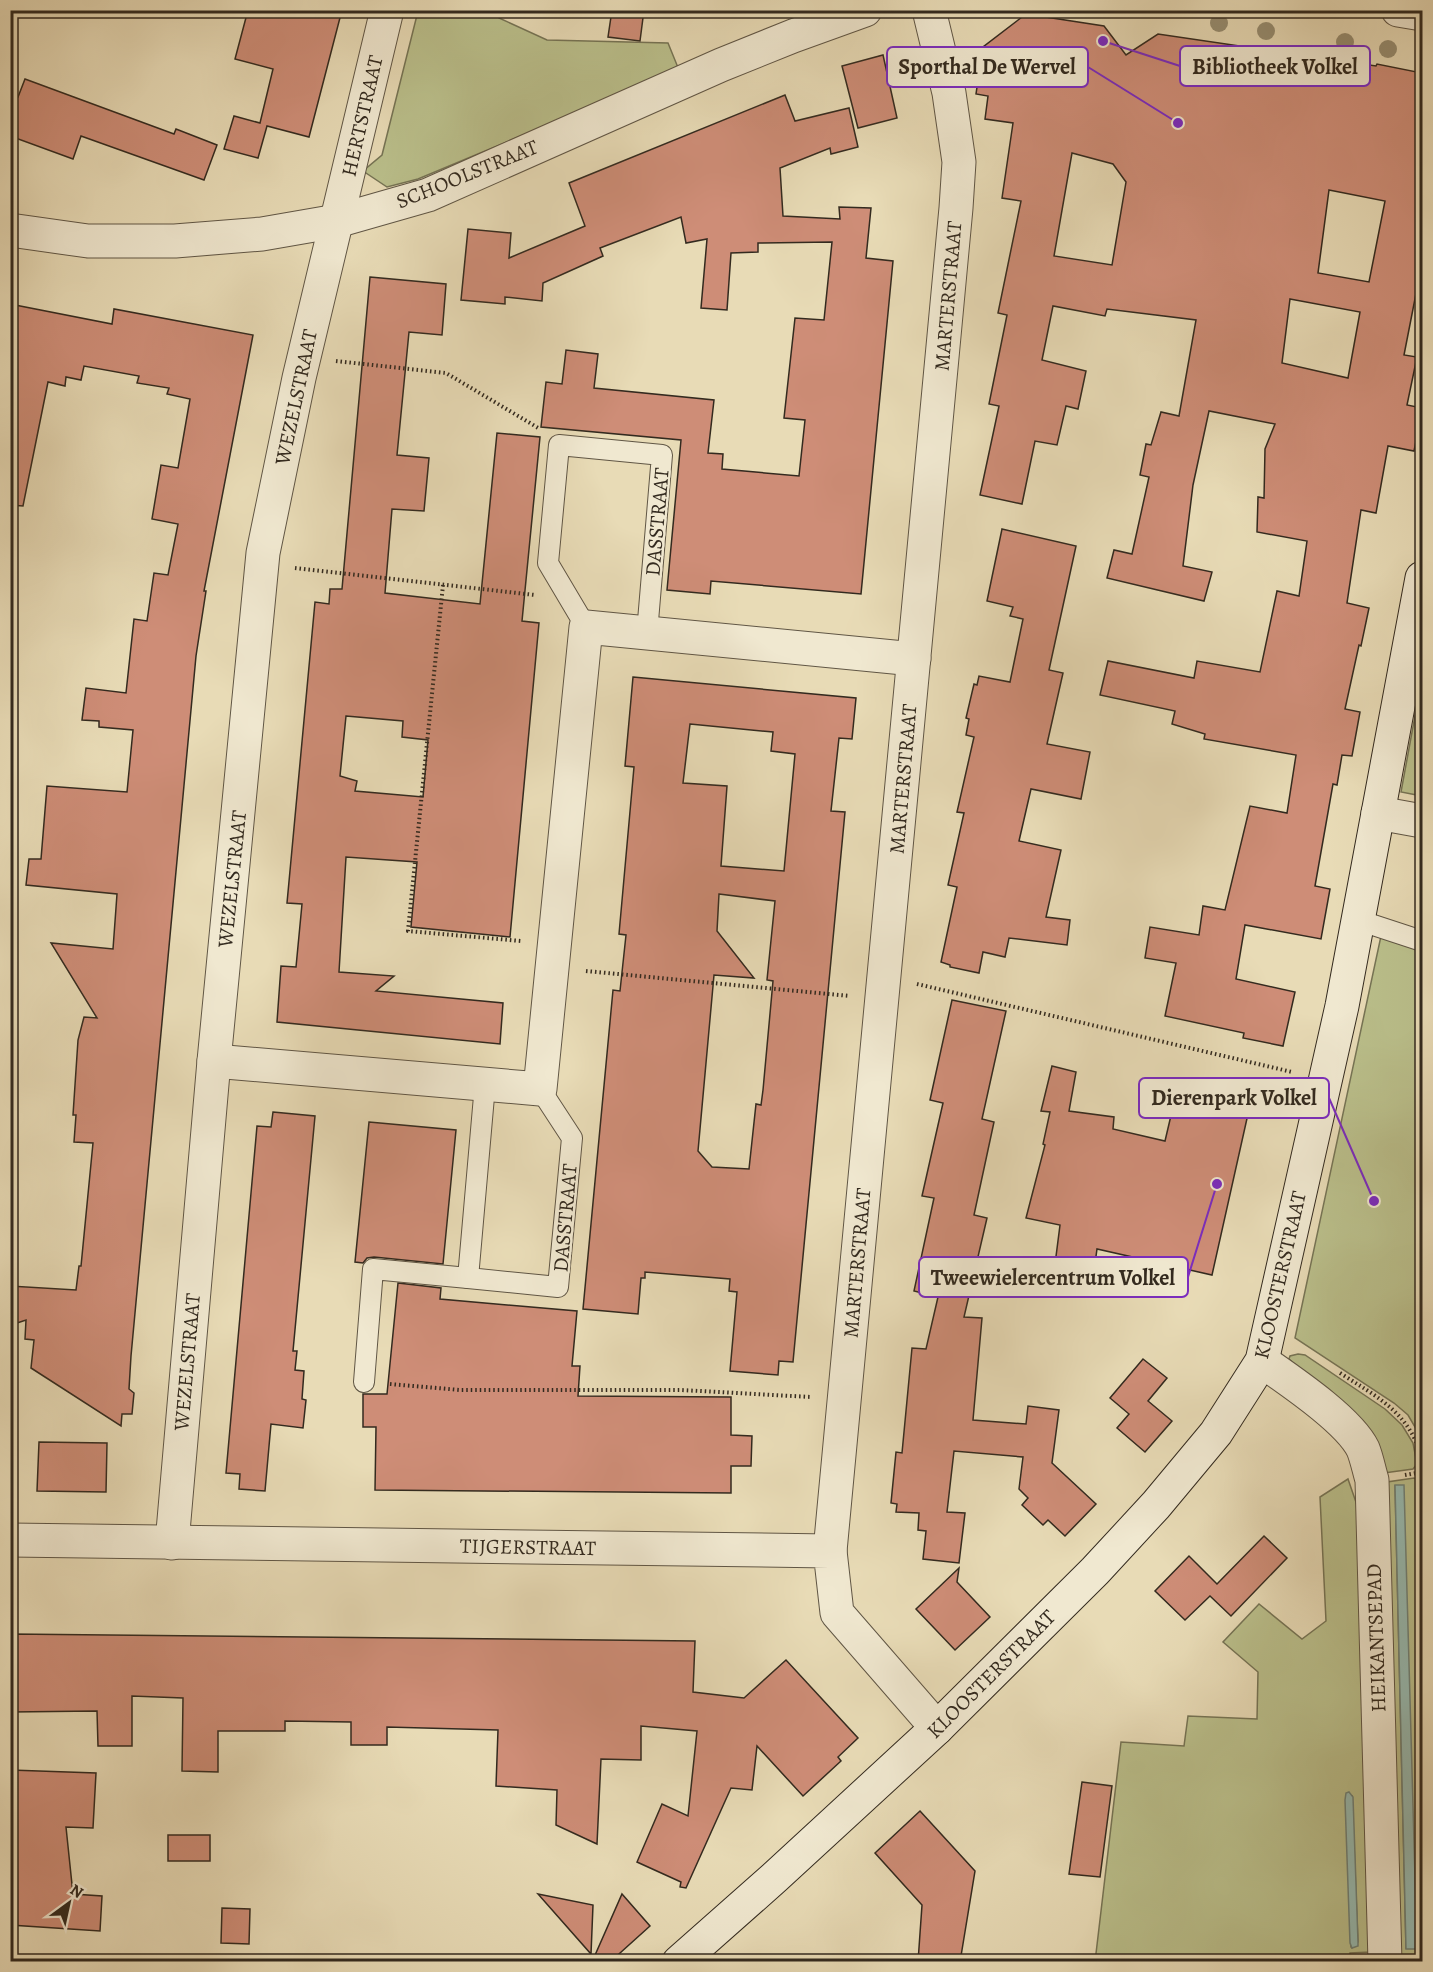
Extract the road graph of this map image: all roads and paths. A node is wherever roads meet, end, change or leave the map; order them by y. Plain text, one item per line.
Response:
1 (387, 10) edge
2 (865, 10) edge
3 (929, 10) edge
4 (1398, 10) edge
5 (1422, 14) edge
6 (337, 221) junction
7 (10, 230) edge
8 (304, 357) junction
9 (559, 445) junction
10 (262, 565) junction
11 (1422, 578) edge
12 (443, 585) junction
13 (569, 599) junction
14 (586, 627) junction
15 (647, 633) junction
16 (914, 659) junction
17 (1378, 813) junction
18 (1422, 821) edge
19 (1358, 920) junction
20 (1422, 940) edge
21 (553, 955) junction
22 (883, 988) junction
23 (214, 1061) junction
24 (1326, 1080) junction
25 (485, 1084) junction
26 (540, 1089) junction
27 (468, 1278) junction
28 (1262, 1361) junction
29 (364, 1382) joint
30 (845, 1399) junction
31 (10, 1540) edge
32 (172, 1543) junction
33 (830, 1551) junction
34 (937, 1728) junction
35 (679, 1962) edge
36 (1385, 1962) edge

1 - 6 street, HERTSTRAAT
2 - 6 street, SCHOOLSTRAAT
3 - 16 street, MARTERSTRAAT
4 - 5 street
6 - 7 street, SCHOOLSTRAAT
6 - 8 street, WEZELSTRAAT
8 - 9 path
8 - 10 street, WEZELSTRAAT
9 - 13 lane
9 - 15 lane, DASSTRAAT
10 - 12 path
10 - 23 street, WEZELSTRAAT
11 - 17 street, KLOOSTERSTRAAT
12 - 13 path
12 - 21 path
13 - 14 lane
14 - 15 street
14 - 21 street
15 - 16 street
16 - 22 street, MARTERSTRAAT
17 - 18 street
17 - 19 street, KLOOSTERSTRAAT
19 - 20 lane
19 - 24 street, KLOOSTERSTRAAT
21 - 22 path
21 - 26 street
22 - 24 path
22 - 30 street, MARTERSTRAAT
23 - 25 street
23 - 32 street, WEZELSTRAAT
24 - 28 street, KLOOSTERSTRAAT
25 - 26 street
25 - 27 lane
26 - 27 lane, DASSTRAAT
27 - 29 lane
28 - 34 street, KLOOSTERSTRAAT
28 - 36 street, HEIKANTSEPAD
29 - 30 path
30 - 33 street, MARTERSTRAAT
31 - 32 street, TIJGERSTRAAT
32 - 33 street, TIJGERSTRAAT
33 - 34 street
34 - 35 street, KLOOSTERSTRAAT

